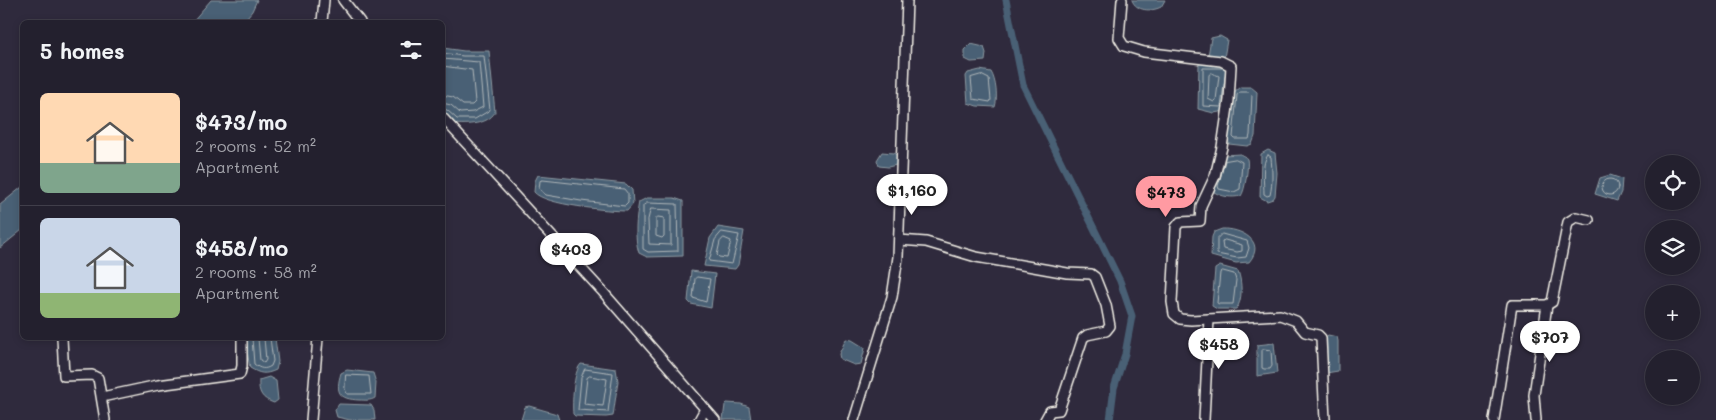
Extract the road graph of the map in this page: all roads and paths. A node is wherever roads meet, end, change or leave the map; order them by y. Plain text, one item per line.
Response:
1 (324, 0) edge
2 (343, 0) edge
3 (907, 0) edge
4 (1122, 0) edge
5 (322, 20) edge
6 (358, 20) edge
7 (445, 120) edge
8 (1589, 220) dead end
9 (899, 240) junction
10 (1546, 305) junction
11 (1209, 319) junction
12 (62, 340) edge
13 (242, 340) edge
14 (318, 340) edge
15 (102, 397) junction
16 (705, 409) junction
17 (105, 420) edge
18 (311, 420) edge
19 (700, 420) edge
20 (715, 420) edge
21 (854, 420) edge
22 (1045, 420) edge
23 (1204, 420) edge
24 (1325, 420) edge
25 (1494, 420) edge
26 (1536, 420) edge

1 - 5 street
2 - 6 street
3 - 9 street
4 - 11 street
7 - 16 street
8 - 10 street
9 - 21 street
9 - 22 street
10 - 25 street
10 - 26 street
11 - 23 street
11 - 24 street
12 - 15 street
13 - 15 street
14 - 18 street
15 - 17 street
16 - 19 street
16 - 20 street

